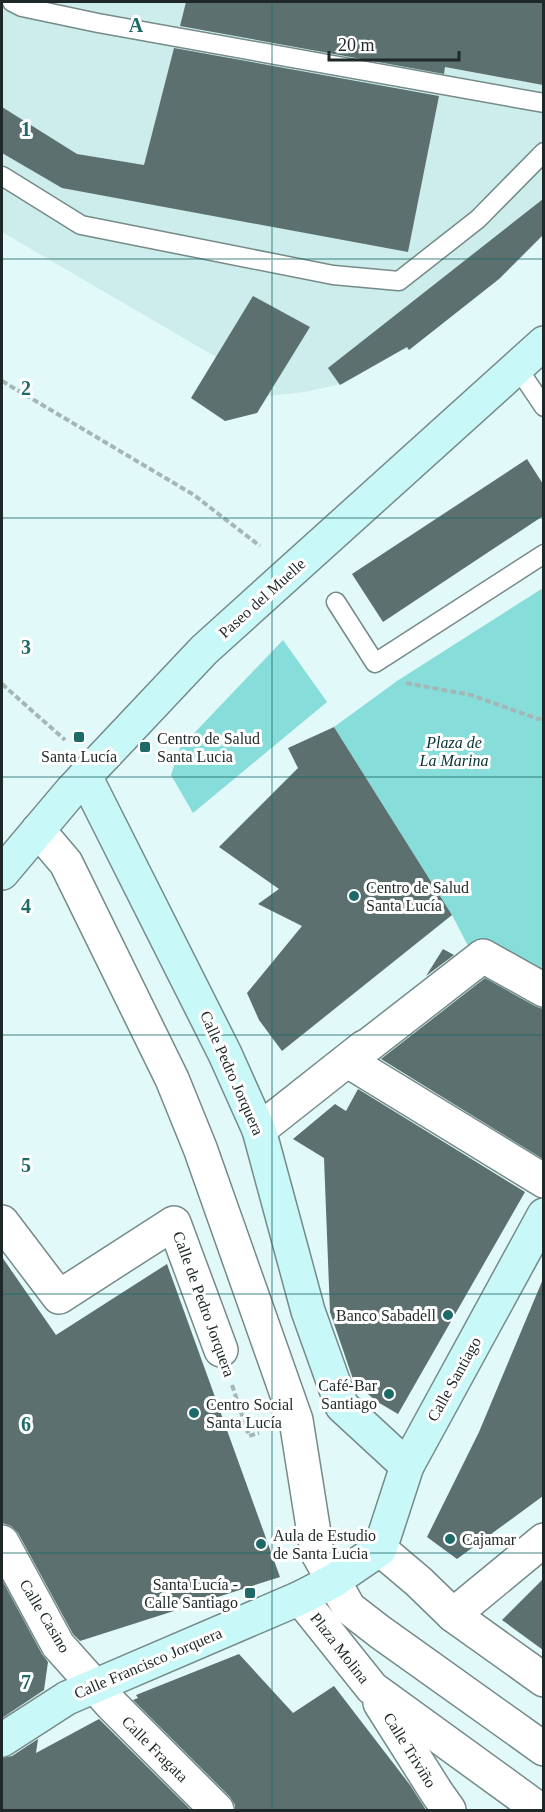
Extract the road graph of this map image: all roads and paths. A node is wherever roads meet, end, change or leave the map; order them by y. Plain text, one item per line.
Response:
1 (12, 2) edge
2 (543, 103) edge
3 (543, 152) edge
4 (2, 176) edge
5 (543, 344) edge
6 (517, 367) junction
7 (2, 381) edge
8 (543, 407) edge
9 (260, 546) dead end
10 (543, 554) edge
11 (336, 602) dead end
12 (375, 663) junction
13 (2, 684) edge
14 (543, 718) edge
15 (65, 740) dead end
16 (85, 776) junction
17 (38, 830) junction
18 (2, 873) edge
19 (543, 988) edge
20 (259, 1130) junction
21 (543, 1181) edge
22 (543, 1215) edge
23 (2, 1222) edge
24 (221, 1350) joint
25 (249, 1436) dead end
26 (407, 1466) junction
27 (543, 1540) edge
28 (2, 1542) edge
29 (380, 1549) junction
30 (333, 1581) junction
31 (300, 1598) junction
32 (453, 1615) junction
33 (543, 1680) edge
34 (96, 1686) junction
35 (372, 1688) junction
36 (2, 1740) edge
37 (543, 1749) edge
38 (435, 1805) edge
39 (217, 1810) edge
40 (540, 1810) edge

1 - 2 lane
3 - 4 lane
5 - 6 street, Paseo del Muelle
6 - 8 lane
6 - 16 street, Paseo del Muelle
7 - 9 path
10 - 12 lane
11 - 12 lane
12 - 14 path
13 - 15 path
16 - 17 street, Paseo del Muelle
16 - 20 street, Calle Pedro Jorquera
17 - 18 street, Paseo del Muelle
17 - 30 street
19 - 20 street
19 - 21 street
20 - 26 street, Calle Pedro Jorquera
22 - 26 street, Calle Santiago
23 - 24 street, Calle de Pedro Jorquera
24 - 25 path, Calle de Pedro Jorquera
26 - 29 street, Calle Santiago
27 - 32 street
28 - 34 street, Calle Casino
29 - 30 street, Plaza Molina
29 - 32 street
30 - 31 street, Plaza Molina
30 - 37 street
31 - 34 street, Calle Francisco Jorquera
31 - 35 street, Plaza Molina
32 - 33 street
34 - 36 street, Calle Francisco Jorquera
34 - 39 street, Calle Fragata
35 - 38 street, Calle Triviño
35 - 40 street, Plaza Molina

